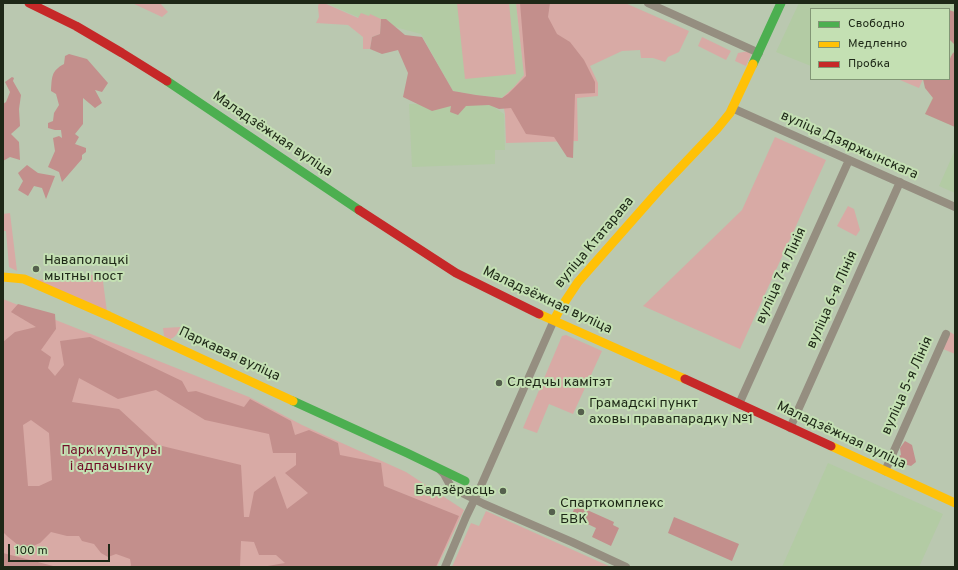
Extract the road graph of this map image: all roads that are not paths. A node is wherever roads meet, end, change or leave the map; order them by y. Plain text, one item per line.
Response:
1 (29, 3) edge
2 (648, 3) edge
3 (782, 3) edge
4 (758, 53) junction
5 (732, 108) junction
6 (849, 160) junction
7 (900, 182) junction
8 (955, 207) edge
9 (3, 277) edge
10 (554, 320) junction
11 (946, 334) dead end
12 (739, 404) junction
13 (790, 428) junction
14 (440, 470) junction
15 (885, 471) junction
16 (466, 481) dead end
17 (474, 499) junction
18 (955, 503) edge
19 (445, 567) edge
20 (626, 567) edge

1 - 10 main road, Маладзёжная вуліца
2 - 4 street
3 - 4 main road, вуліца Ктатарава
4 - 5 main road, вуліца Ктатарава
5 - 6 street, вуліца Дзяржынскага
5 - 10 main road, вуліца Ктатарава
6 - 7 street, вуліца Дзяржынскага
6 - 12 street, вуліца 7-я Лінія
7 - 8 street, вуліца Дзяржынскага
7 - 13 street, вуліца 6-я Лінія
9 - 14 main road, Паркавая вуліца
10 - 12 main road, Маладзёжная вуліца
10 - 17 street, вуліца Ктатарава
11 - 15 street, вуліца 5-я Лінія
12 - 13 main road, Маладзёжная вуліца
13 - 15 main road, Маладзёжная вуліца
14 - 16 main road, Паркавая вуліца
14 - 17 street, Паркавая вуліца
15 - 18 main road, Маладзёжная вуліца
17 - 19 street, вуліца Ктатарава
17 - 20 street, Паркавая вуліца

